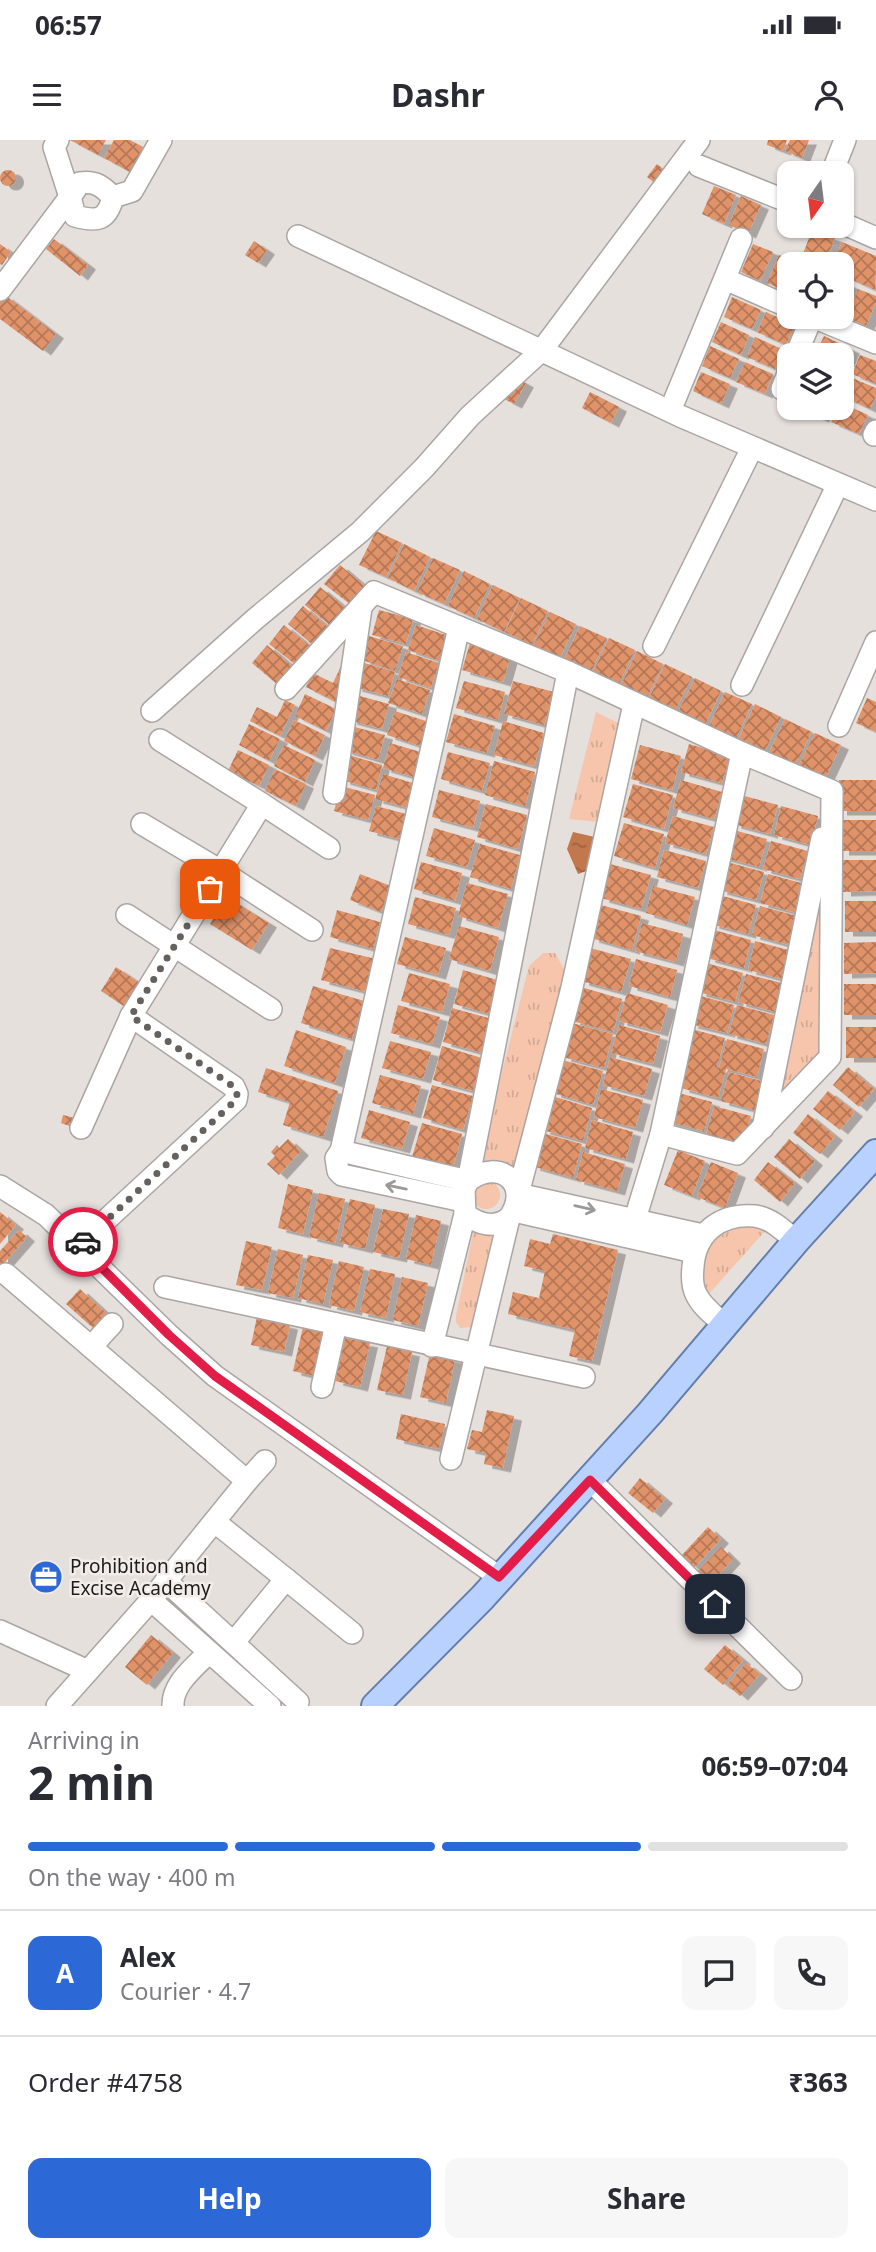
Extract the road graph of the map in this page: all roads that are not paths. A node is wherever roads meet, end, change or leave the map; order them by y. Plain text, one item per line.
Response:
1 (162, 140) edge
2 (699, 140) edge
3 (845, 140) edge
4 (51, 142) edge
5 (837, 161) edge
6 (699, 166) dead end
7 (70, 197) junction
8 (113, 197) junction
9 (777, 197) edge
10 (854, 228) edge
11 (298, 236) dead end
12 (876, 238) edge
13 (741, 239) dead end
14 (725, 279) junction
15 (0, 290) edge
16 (777, 302) edge
17 (842, 329) edge
18 (876, 343) edge
19 (542, 350) junction
20 (670, 411) junction
21 (751, 448) junction
22 (838, 484) junction
23 (876, 500) edge
24 (361, 608) junction
25 (459, 627) junction
26 (876, 642) edge
27 (654, 646) dead end
28 (568, 672) junction
29 (742, 685) dead end
30 (286, 689) dead end
31 (634, 704) junction
32 (152, 711) dead end
33 (839, 726) dead end
34 (160, 740) dead end
35 (742, 753) junction
36 (832, 791) junction
37 (334, 793) dead end
38 (262, 804) junction
39 (142, 824) dead end
40 (329, 848) dead end
41 (221, 870) junction
42 (127, 915) dead end
43 (312, 930) dead end
44 (175, 946) junction
45 (271, 1009) dead end
46 (131, 1016) junction
47 (81, 1128) dead end
48 (763, 1128) junction
49 (661, 1134) junction
50 (876, 1153) edge
51 (0, 1186) edge
52 (465, 1199) junction
53 (513, 1208) junction
54 (635, 1219) junction
55 (796, 1241) junction
56 (698, 1243) junction
57 (79, 1245) junction
58 (6, 1274) dead end
59 (165, 1287) dead end
60 (112, 1324) dead end
61 (336, 1324) junction
62 (726, 1325) junction
63 (432, 1346) junction
64 (91, 1347) junction
65 (477, 1355) junction
66 (584, 1377) dead end
67 (322, 1388) dead end
68 (451, 1460) dead end
69 (265, 1461) dead end
70 (590, 1480) junction
71 (247, 1481) junction
72 (215, 1522) junction
73 (499, 1577) junction
74 (286, 1579) junction
75 (166, 1581) junction
76 (151, 1600) junction
77 (0, 1630) edge
78 (352, 1633) dead end
79 (234, 1642) junction
80 (208, 1653) junction
81 (88, 1671) junction
82 (792, 1679) dead end
83 (261, 1703) edge
84 (57, 1706) edge
85 (173, 1706) edge
86 (297, 1706) edge
87 (375, 1706) edge

1 - 8 street
2 - 19 street
3 - 5 street
4 - 7 street
6 - 9 street
7 - 8 street
7 - 8 street
7 - 15 street
10 - 12 street
11 - 19 street
13 - 14 street
14 - 16 street
14 - 20 street
17 - 18 street
19 - 20 street
19 - 32 street
20 - 21 street
21 - 22 street
21 - 27 street
22 - 23 street
22 - 29 street
24 - 25 street
24 - 30 street
24 - 37 street
25 - 28 street
25 - 52 street
26 - 33 street
28 - 31 street
28 - 52 street
31 - 35 street
31 - 53 street
34 - 38 street
35 - 36 street
35 - 49 street
36 - 48 street
36 - 48 street
38 - 40 street
38 - 41 street
39 - 41 street
41 - 43 street
41 - 44 street
42 - 44 street
44 - 45 street
44 - 46 street
46 - 47 street
46 - 57 street
48 - 49 street
49 - 54 street
50 - 55 main road
51 - 57 street
52 - 53 street
52 - 53 street
52 - 63 street
53 -> 54 street
53 - 56 street
53 - 65 street
54 - 56 street
55 - 56 street
55 - 62 main road
56 - 62 street
57 - 73 street
58 - 64 street
59 - 61 street
60 - 64 street
61 - 63 street
61 - 67 street
62 - 70 main road
63 - 65 street
64 - 71 street
65 - 66 street
65 - 68 street
69 - 71 street
70 - 73 main road
70 - 82 street
71 - 72 street
72 - 74 street
72 - 75 street
73 - 87 main road
74 - 78 street
74 - 79 street
75 - 76 street
75 - 79 street
76 - 80 street
76 - 81 street
77 - 81 street
79 - 86 street
80 - 83 street
80 - 85 street
81 - 84 street

